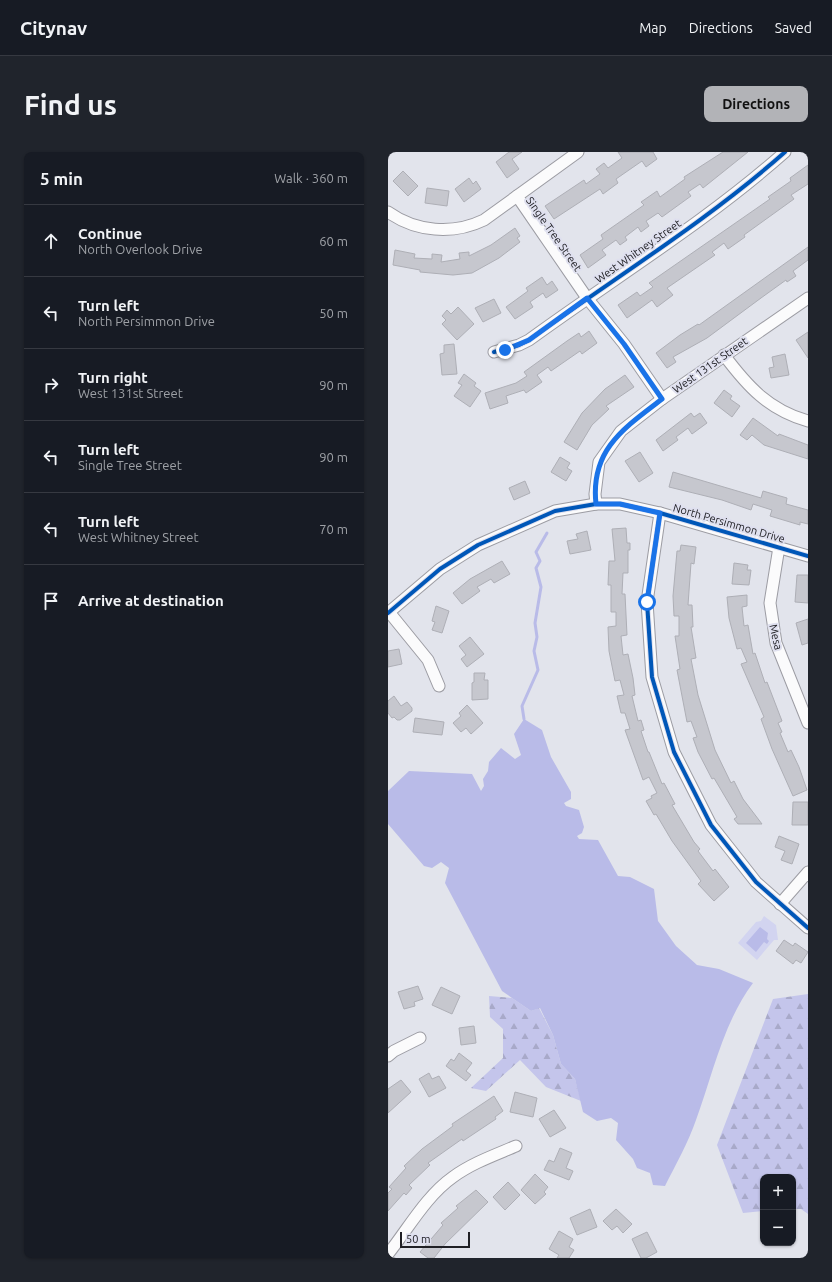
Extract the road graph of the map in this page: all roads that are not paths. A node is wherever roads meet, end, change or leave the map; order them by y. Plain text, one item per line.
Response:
1 (785, 152) edge
2 (572, 154) edge
3 (517, 196) junction
4 (388, 212) edge
5 (587, 298) junction
6 (808, 298) edge
7 (494, 352) dead end
8 (724, 355) junction
9 (662, 399) junction
10 (808, 421) edge
11 (596, 504) junction
12 (660, 513) junction
13 (779, 547) junction
14 (808, 556) edge
15 (389, 612) edge
16 (439, 686) dead end
17 (808, 723) edge
18 (808, 872) edge
19 (780, 904) junction
20 (808, 928) edge
21 (420, 1038) dead end
22 (388, 1056) edge
23 (516, 1146) dead end
24 (388, 1254) edge

1 - 5 street, West Whitney Street
2 - 3 street
3 - 4 street
3 - 5 street, Single Tree Street
5 - 7 street, West Whitney Street
5 - 9 street, Single Tree Street
6 - 8 street, West 131st Street
8 - 9 street, West 131st Street
8 - 10 street
9 - 11 street, West 131st Street
11 - 12 street, North Persimmon Drive
11 - 15 street, North Persimmon Drive
12 - 13 street, North Persimmon Drive
12 - 19 street
13 - 14 street, North Persimmon Drive
13 - 17 street, Mesa
15 - 16 street
18 - 19 street
19 - 20 street
21 - 22 street
23 - 24 street

